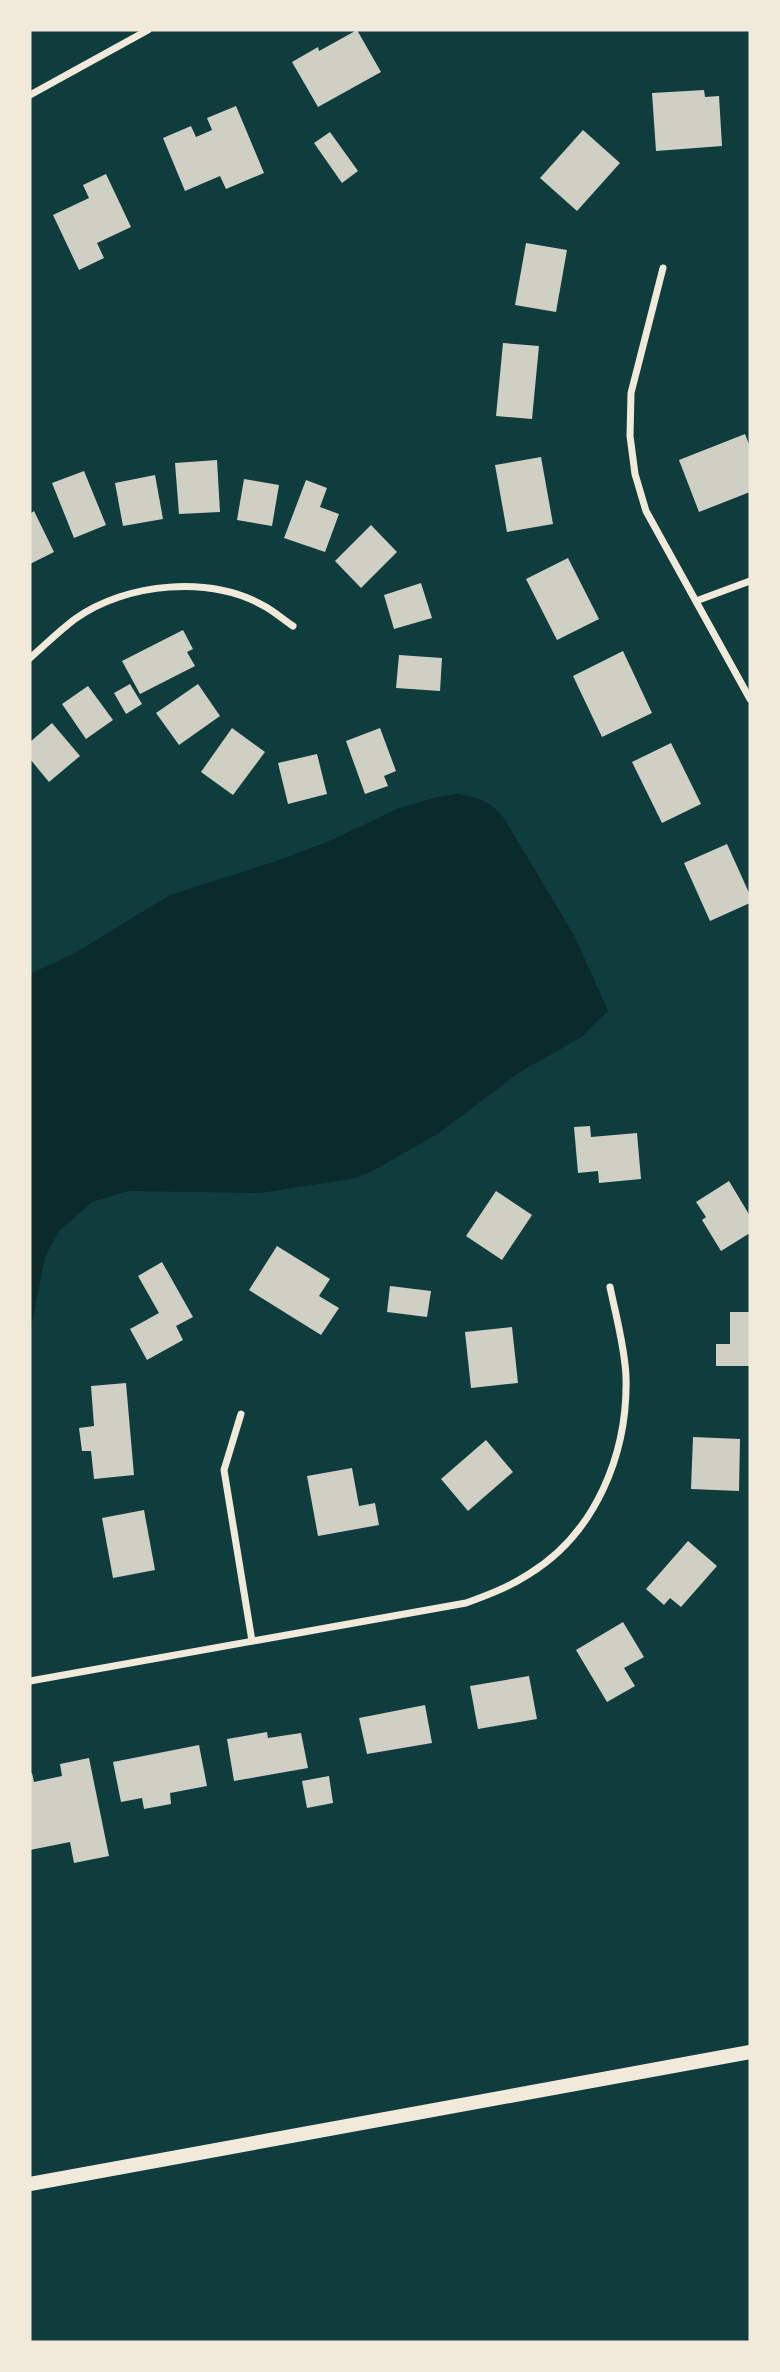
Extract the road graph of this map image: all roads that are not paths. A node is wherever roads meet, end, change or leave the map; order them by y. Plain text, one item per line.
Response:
1 (148, 30) edge
2 (30, 96) edge
3 (663, 268) dead end
4 (750, 581) edge
5 (696, 601) junction
6 (293, 626) dead end
7 (30, 658) edge
8 (750, 699) edge
9 (610, 1287) dead end
10 (242, 1414) dead end
11 (252, 1641) junction
12 (30, 1681) edge
13 (750, 2052) edge
14 (30, 2184) edge

1 - 2 street
3 - 5 street
4 - 5 street
5 - 8 street
6 - 7 street
9 - 11 street
10 - 11 street
11 - 12 street
13 - 14 main road

